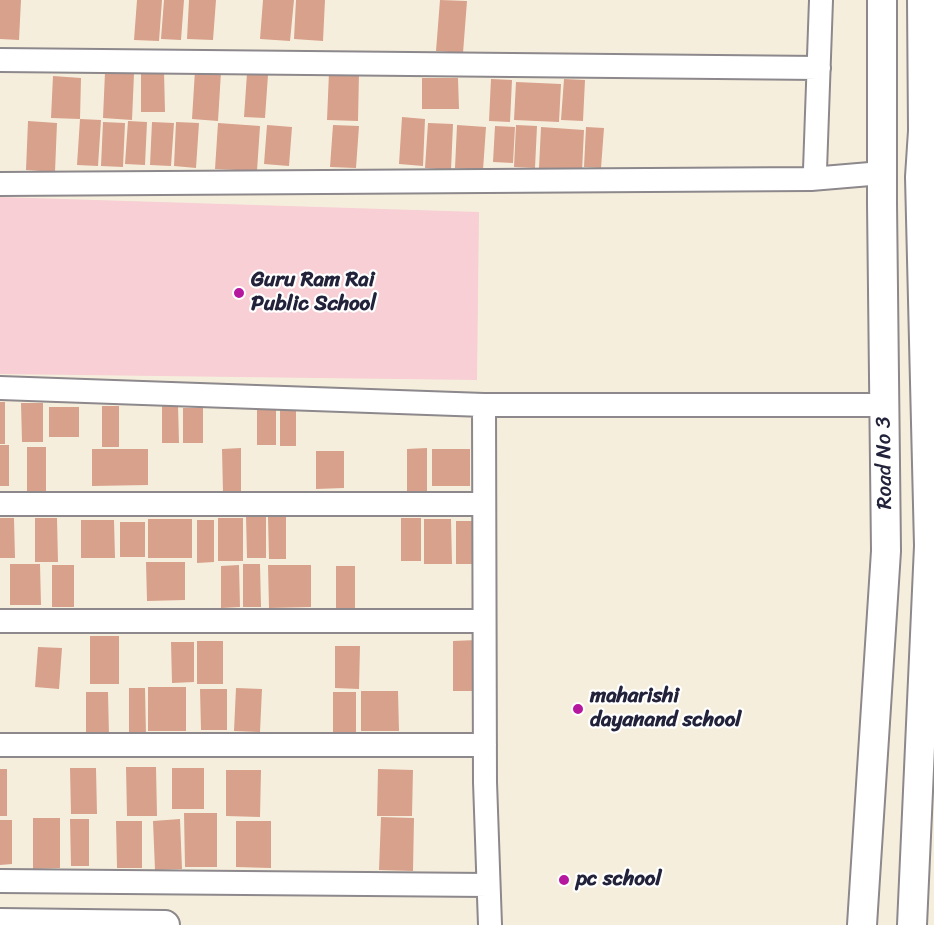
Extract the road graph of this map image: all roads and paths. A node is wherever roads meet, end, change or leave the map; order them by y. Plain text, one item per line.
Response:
1 (820, 0) edge
2 (882, 0) edge
3 (922, 0) edge
4 (0, 60) edge
5 (819, 68) junction
6 (929, 133) edge
7 (882, 173) junction
8 (921, 173) junction
9 (811, 179) junction
10 (0, 184) edge
11 (0, 388) edge
12 (484, 405) junction
13 (884, 405) junction
14 (0, 504) edge
15 (484, 504) junction
16 (0, 621) edge
17 (484, 621) junction
18 (928, 721) edge
19 (0, 745) edge
20 (485, 745) junction
21 (0, 881) edge
22 (489, 885) junction
23 (0, 923) edge
24 (165, 925) edge
25 (490, 925) edge
26 (862, 925) edge
27 (912, 925) edge

1 - 5 street
2 - 7 street, Road No 3
3 - 6 street, Road No 3
4 - 5 street
5 - 9 street
6 - 8 street, Road No 3
7 - 8 street
7 - 9 street
7 - 13 street, Road No 3
8 - 18 street, Road No 3
9 - 10 street
11 - 12 street
12 - 13 street
12 - 15 street
13 - 26 street, Road No 3
14 - 15 street
15 - 17 street
16 - 17 street
17 - 20 street
18 - 27 street, Road No 3
19 - 20 street
20 - 22 street
21 - 22 street
22 - 25 street
23 - 24 street

